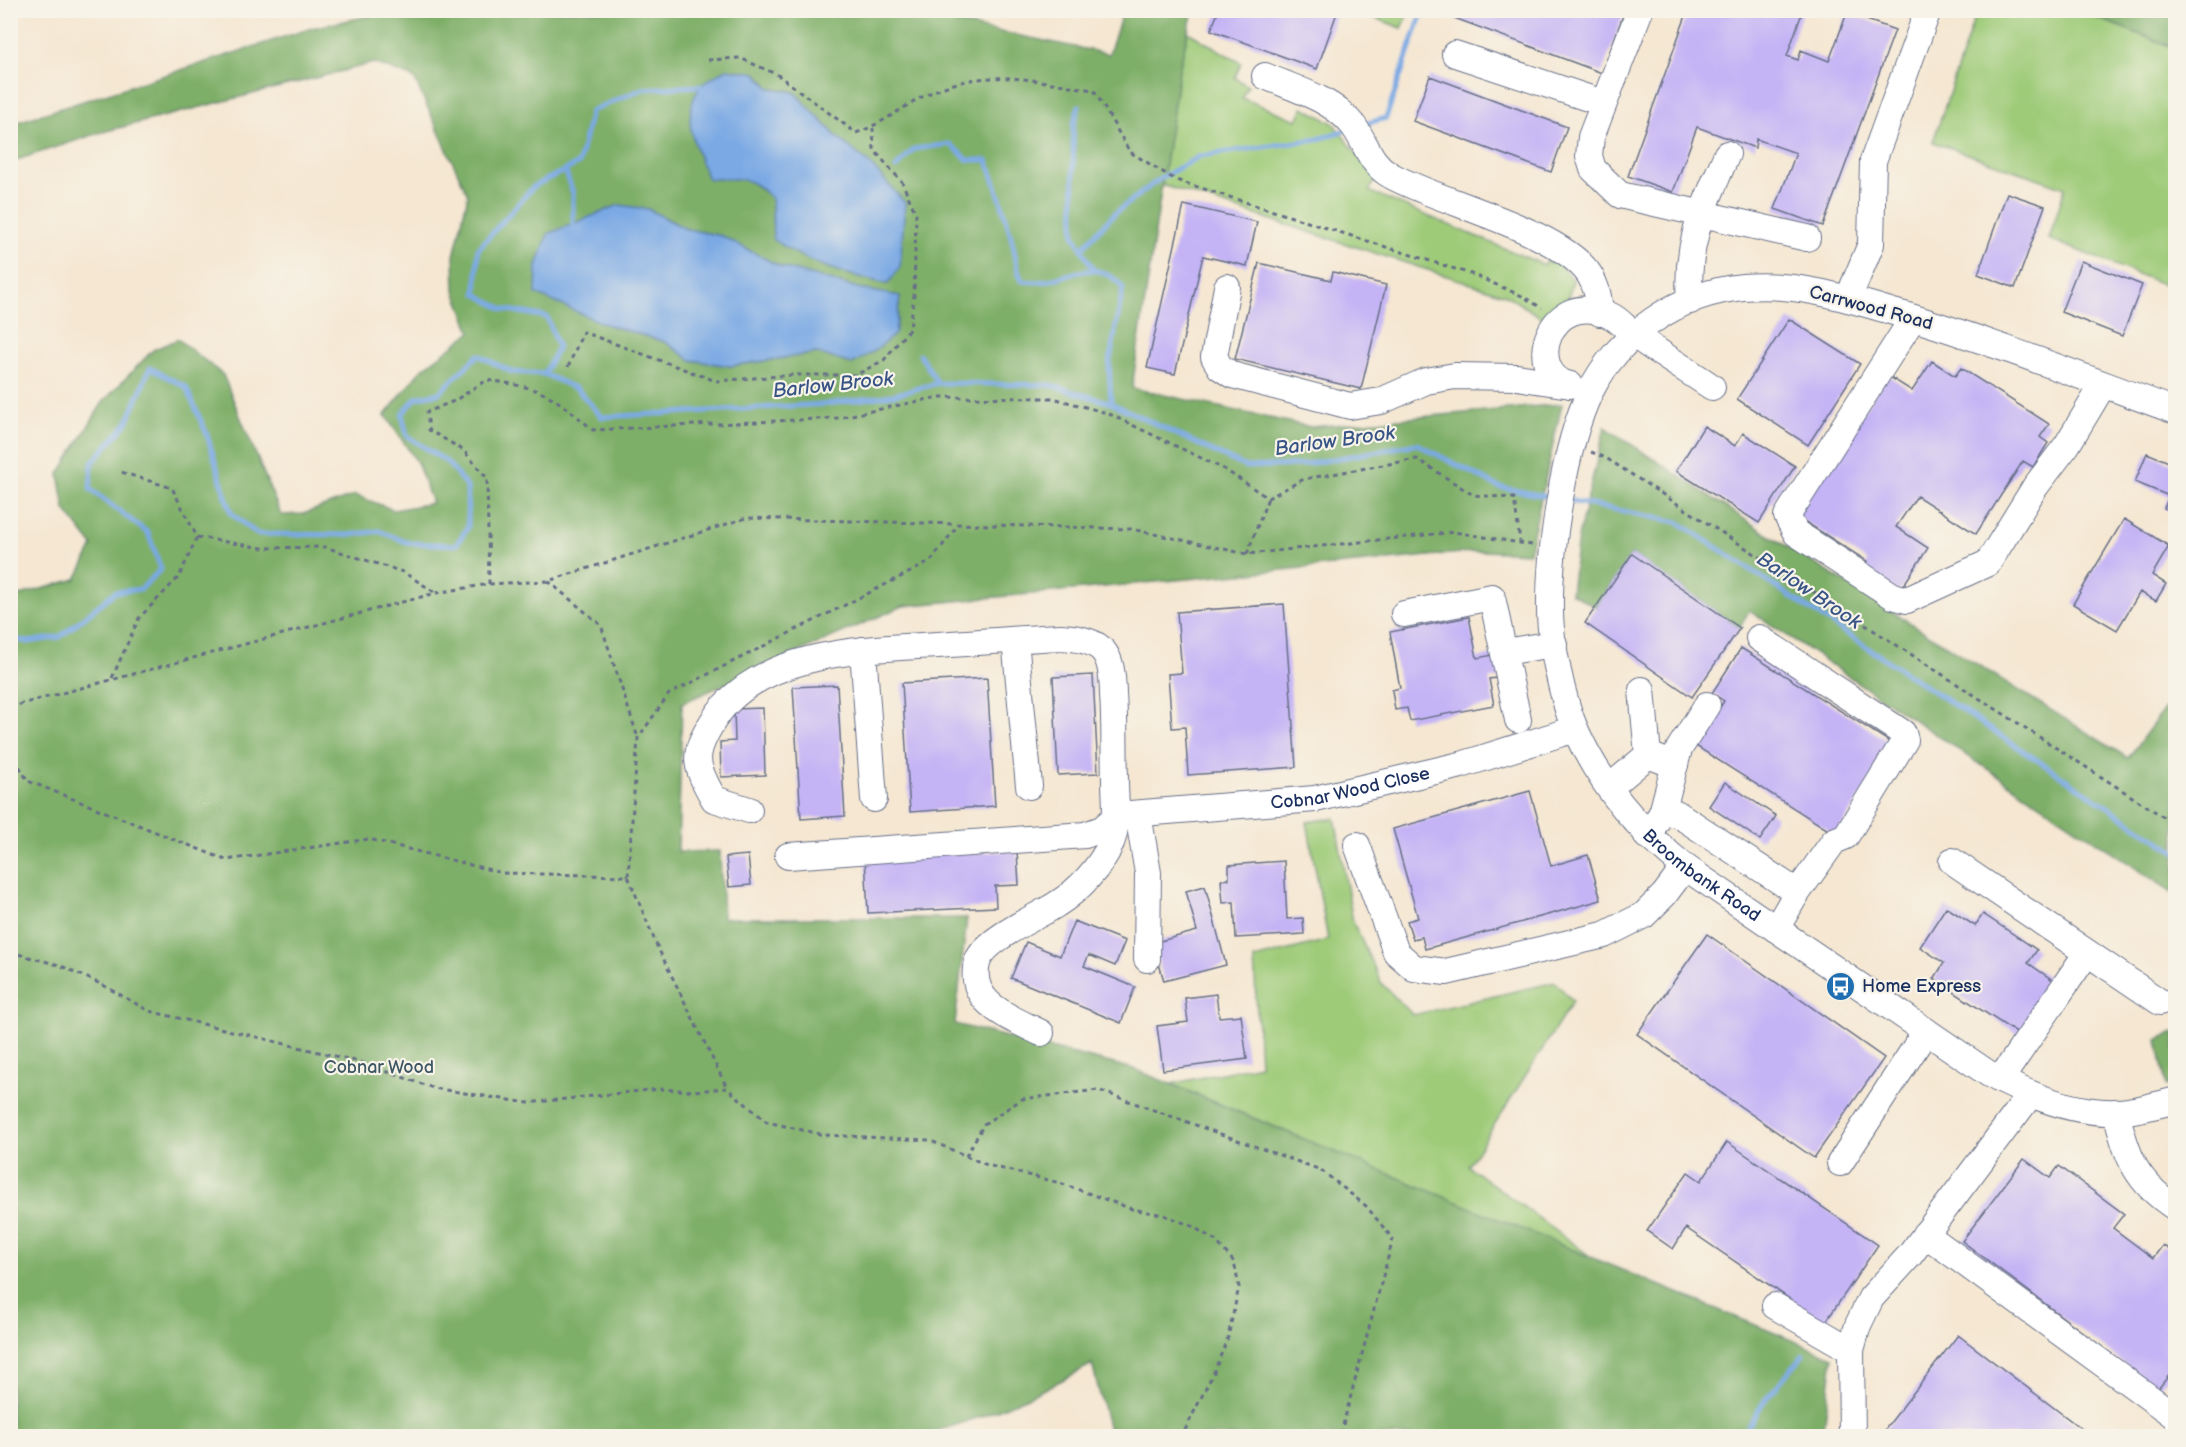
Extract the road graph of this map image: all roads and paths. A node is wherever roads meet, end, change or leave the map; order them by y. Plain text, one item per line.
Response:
1 (1640, 10) edge
2 (1928, 10) edge
3 (1455, 54) dead end
4 (708, 60) dead end
5 (1265, 76) dead end
6 (1603, 103) junction
7 (873, 128) junction
8 (1727, 154) dead end
9 (1701, 215) junction
10 (1807, 238) dead end
11 (1227, 287) dead end
12 (1848, 299) junction
13 (1690, 301) junction
14 (1599, 313) junction
15 (1913, 318) junction
16 (1558, 319) junction
17 (1634, 335) junction
18 (568, 366) dead end
19 (1563, 384) junction
20 (2103, 385) junction
21 (1712, 387) dead end
22 (1591, 390) junction
23 (2175, 411) edge
24 (1606, 458) dead end
25 (121, 472) dead end
26 (1268, 498) junction
27 (196, 537) junction
28 (1247, 554) junction
29 (548, 581) junction
30 (489, 584) junction
31 (436, 593) junction
32 (1404, 614) dead end
33 (1759, 638) dead end
34 (1015, 640) junction
35 (1554, 644) junction
36 (863, 650) junction
37 (1504, 652) junction
38 (112, 678) junction
39 (1642, 690) dead end
40 (1707, 705) dead end
41 (10, 707) edge
42 (1518, 720) dead end
43 (1575, 729) junction
44 (638, 738) dead end
45 (10, 751) edge
46 (1648, 755) junction
47 (1675, 765) junction
48 (1029, 786) dead end
49 (1610, 788) junction
50 (874, 799) dead end
51 (749, 810) dead end
52 (1662, 813) junction
53 (1128, 814) junction
54 (2175, 825) edge
55 (1647, 836) junction
56 (1357, 845) dead end
57 (788, 856) dead end
58 (1952, 861) dead end
59 (1684, 867) junction
60 (1795, 896) junction
61 (1776, 929) junction
62 (10, 952) edge
63 (2087, 952) junction
64 (1147, 960) dead end
65 (2160, 1002) dead end
66 (1926, 1031) junction
67 (1041, 1033) dead end
68 (2000, 1080) junction
69 (727, 1088) junction
70 (2031, 1094) junction
71 (2175, 1100) edge
72 (2116, 1112) junction
73 (966, 1156) junction
74 (1840, 1163) dead end
75 (2175, 1208) edge
76 (1925, 1234) junction
77 (1775, 1306) dead end
78 (1851, 1350) junction
79 (2175, 1417) edge
80 (1182, 1437) edge
81 (1340, 1437) edge
82 (1852, 1437) edge

1 - 6 street
2 - 12 street
3 - 6 street
4 - 7 path
5 - 14 street
6 - 9 street
7 - 16 path
7 - 18 path
8 - 9 street
9 - 10 street
9 - 13 street
11 - 19 street
12 - 13 street, Carrwood Road
12 - 15 street, Carrwood Road
13 - 17 street, Carrwood Road
14 - 16 street
14 - 17 street
15 - 20 street, Carrwood Road
15 - 20 street
16 - 19 street
17 - 21 street
17 - 22 street, Carrwood Road
19 - 22 street
20 - 23 street, Carrwood Road
22 - 35 street, Broombank Road
24 - 54 path
25 - 27 path
26 - 28 path
26 - 28 path
26 - 30 path
27 - 31 path
27 - 38 path
28 - 29 path
29 - 30 path
29 - 44 path
30 - 31 path
31 - 38 path
32 - 37 street
33 - 60 street
34 - 36 street
34 - 48 street
34 - 53 street
35 - 37 street
35 - 43 street, Broombank Road
36 - 50 street
36 - 51 street
37 - 42 street
38 - 41 path
39 - 46 street
40 - 47 street
43 - 49 street, Broombank Road
43 - 53 street, Cobnar Wood Close
45 - 69 path
46 - 47 street
46 - 49 street
47 - 52 street
49 - 55 street, Broombank Road
52 - 55 street
52 - 60 street
53 - 57 street
53 - 64 street
53 - 67 street
55 - 59 street, Broombank Road
56 - 59 street
58 - 63 street
59 - 61 street, Broombank Road
60 - 61 street
61 - 66 street, Broombank Road
62 - 69 path
63 - 65 street
63 - 68 street
66 - 68 street, Broombank Road
66 - 74 street
68 - 70 street, Broombank Road
69 - 73 path
70 - 72 street, Broombank Road
70 - 76 street
71 - 72 street, Broombank Road
72 - 75 street
73 - 80 path
73 - 81 path
76 - 78 street
76 - 79 street
77 - 78 street
78 - 82 street

